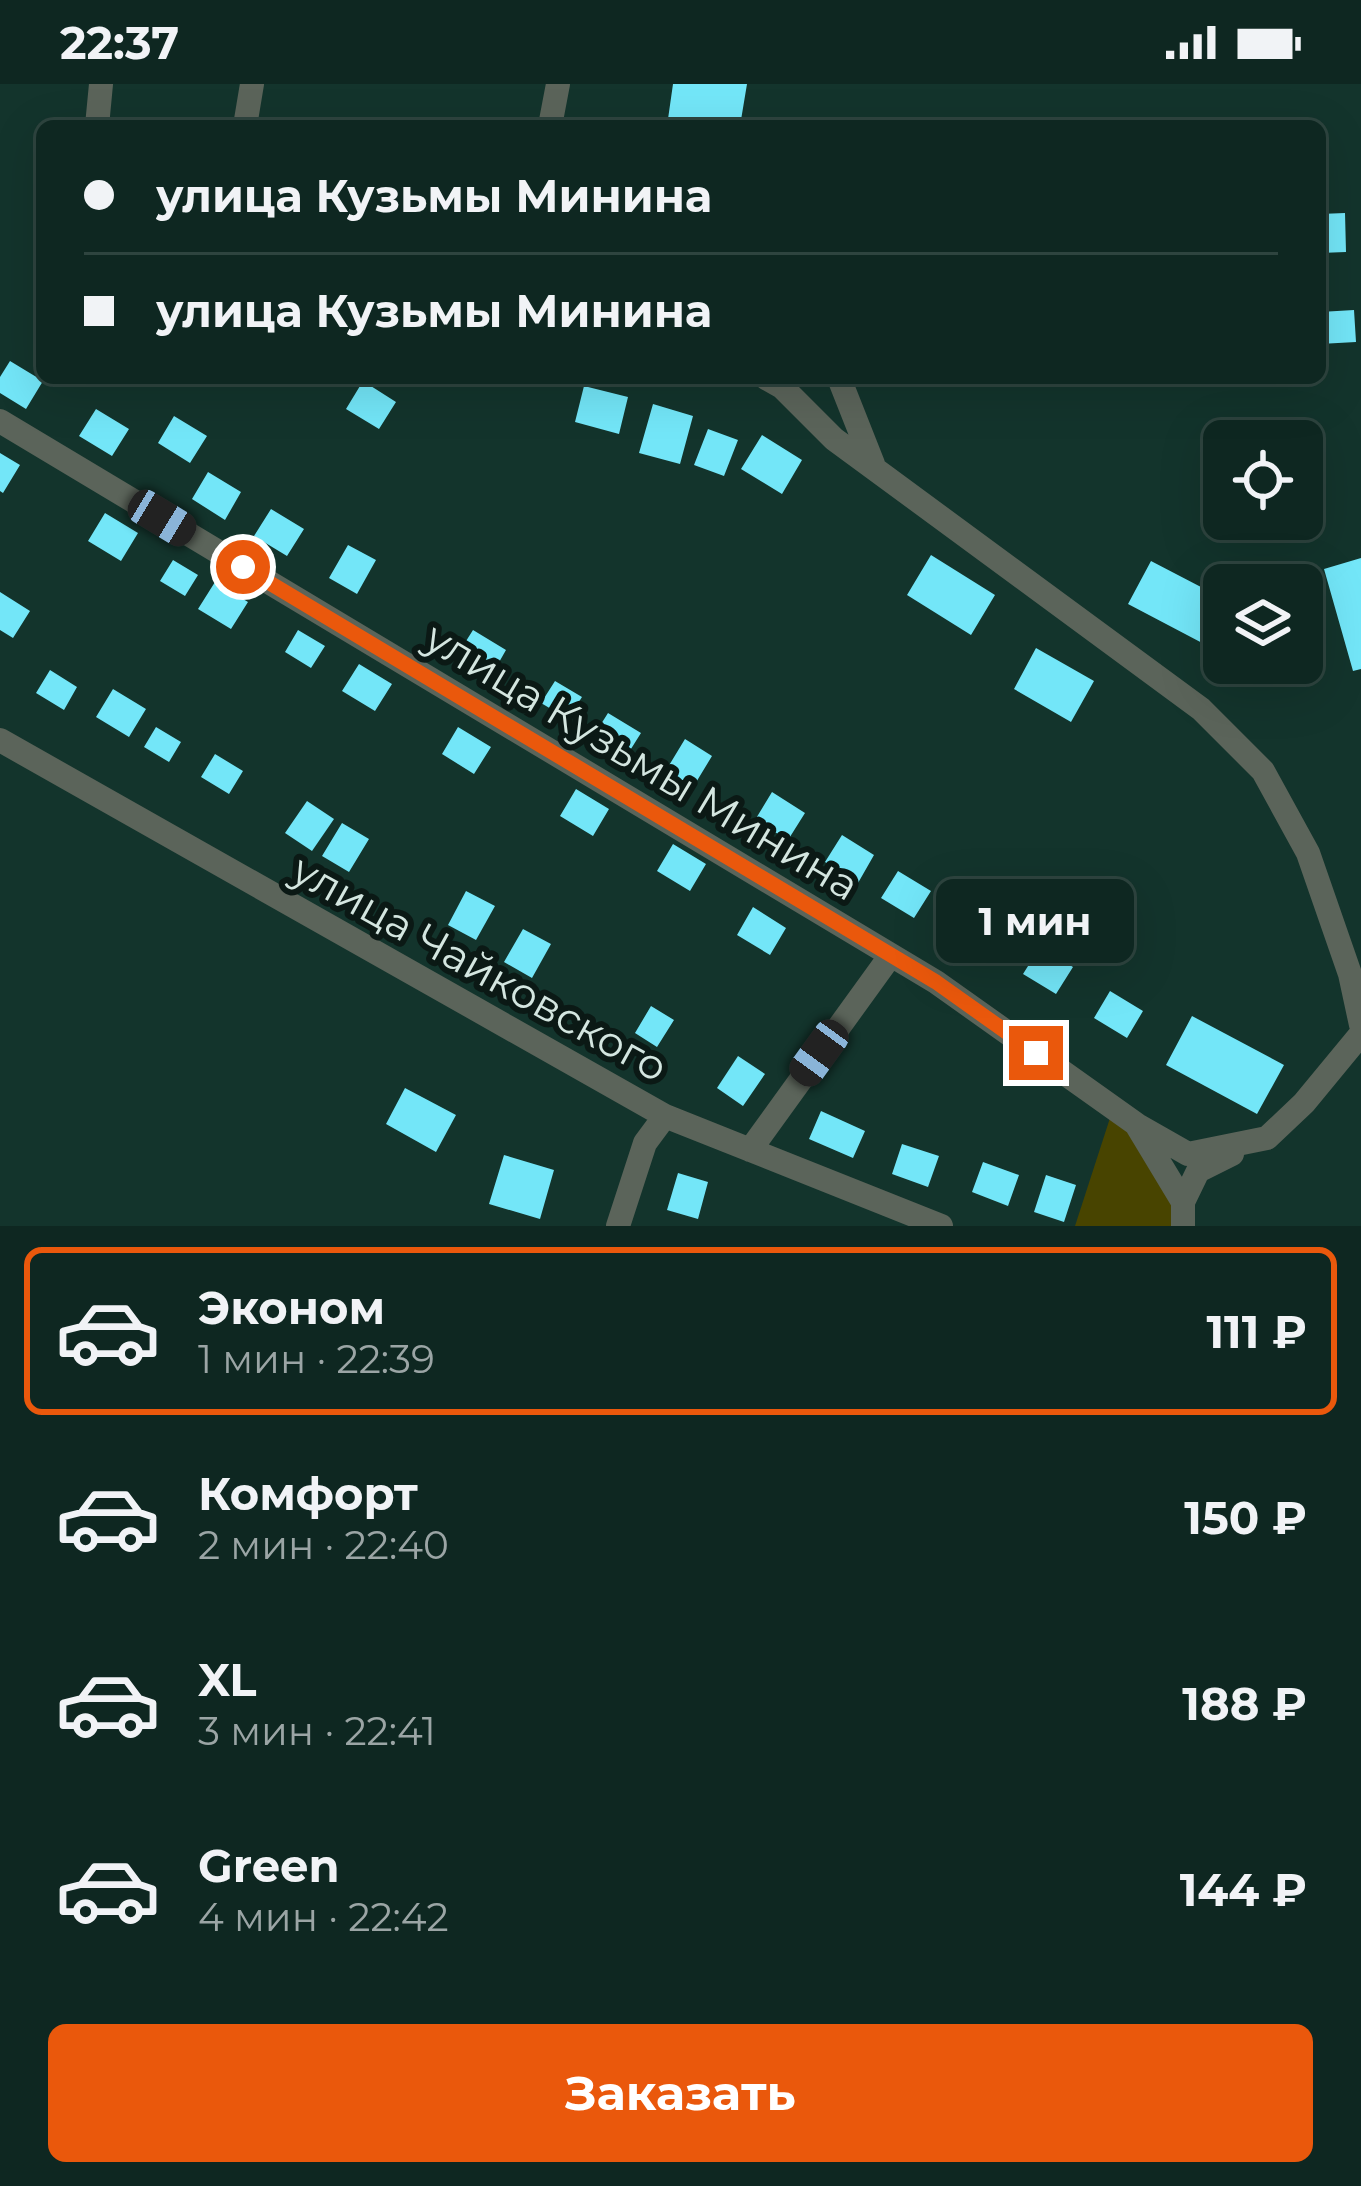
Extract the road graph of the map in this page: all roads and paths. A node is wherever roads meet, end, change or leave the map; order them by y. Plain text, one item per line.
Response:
1 (101, 84) edge
2 (252, 84) edge
3 (558, 84) edge
4 (98, 120) edge
5 (246, 120) edge
6 (551, 120) edge
7 (777, 384) edge
8 (841, 384) edge
9 (0, 421) edge
10 (872, 464) junction
11 (0, 740) edge
12 (891, 956) junction
13 (1361, 1024) edge
14 (1361, 1034) edge
15 (665, 1116) junction
16 (1136, 1124) junction
17 (1267, 1138) junction
18 (750, 1150) junction
19 (1183, 1214) edge
20 (618, 1226) edge
21 (941, 1226) edge

1 - 4 street
2 - 5 street
3 - 6 street
7 - 10 street
8 - 10 street
9 - 12 street, улица Кузьмы Минина
10 - 13 street
11 - 15 street, улица Чайковского
12 - 16 street, улица Кузьмы Минина
12 - 18 street
14 - 17 street
15 - 18 street, улица Чайковского
15 - 20 street
16 - 17 street
16 - 19 street, улица Кузьмы Минина
17 - 19 street
18 - 21 street, улица Чайковского

